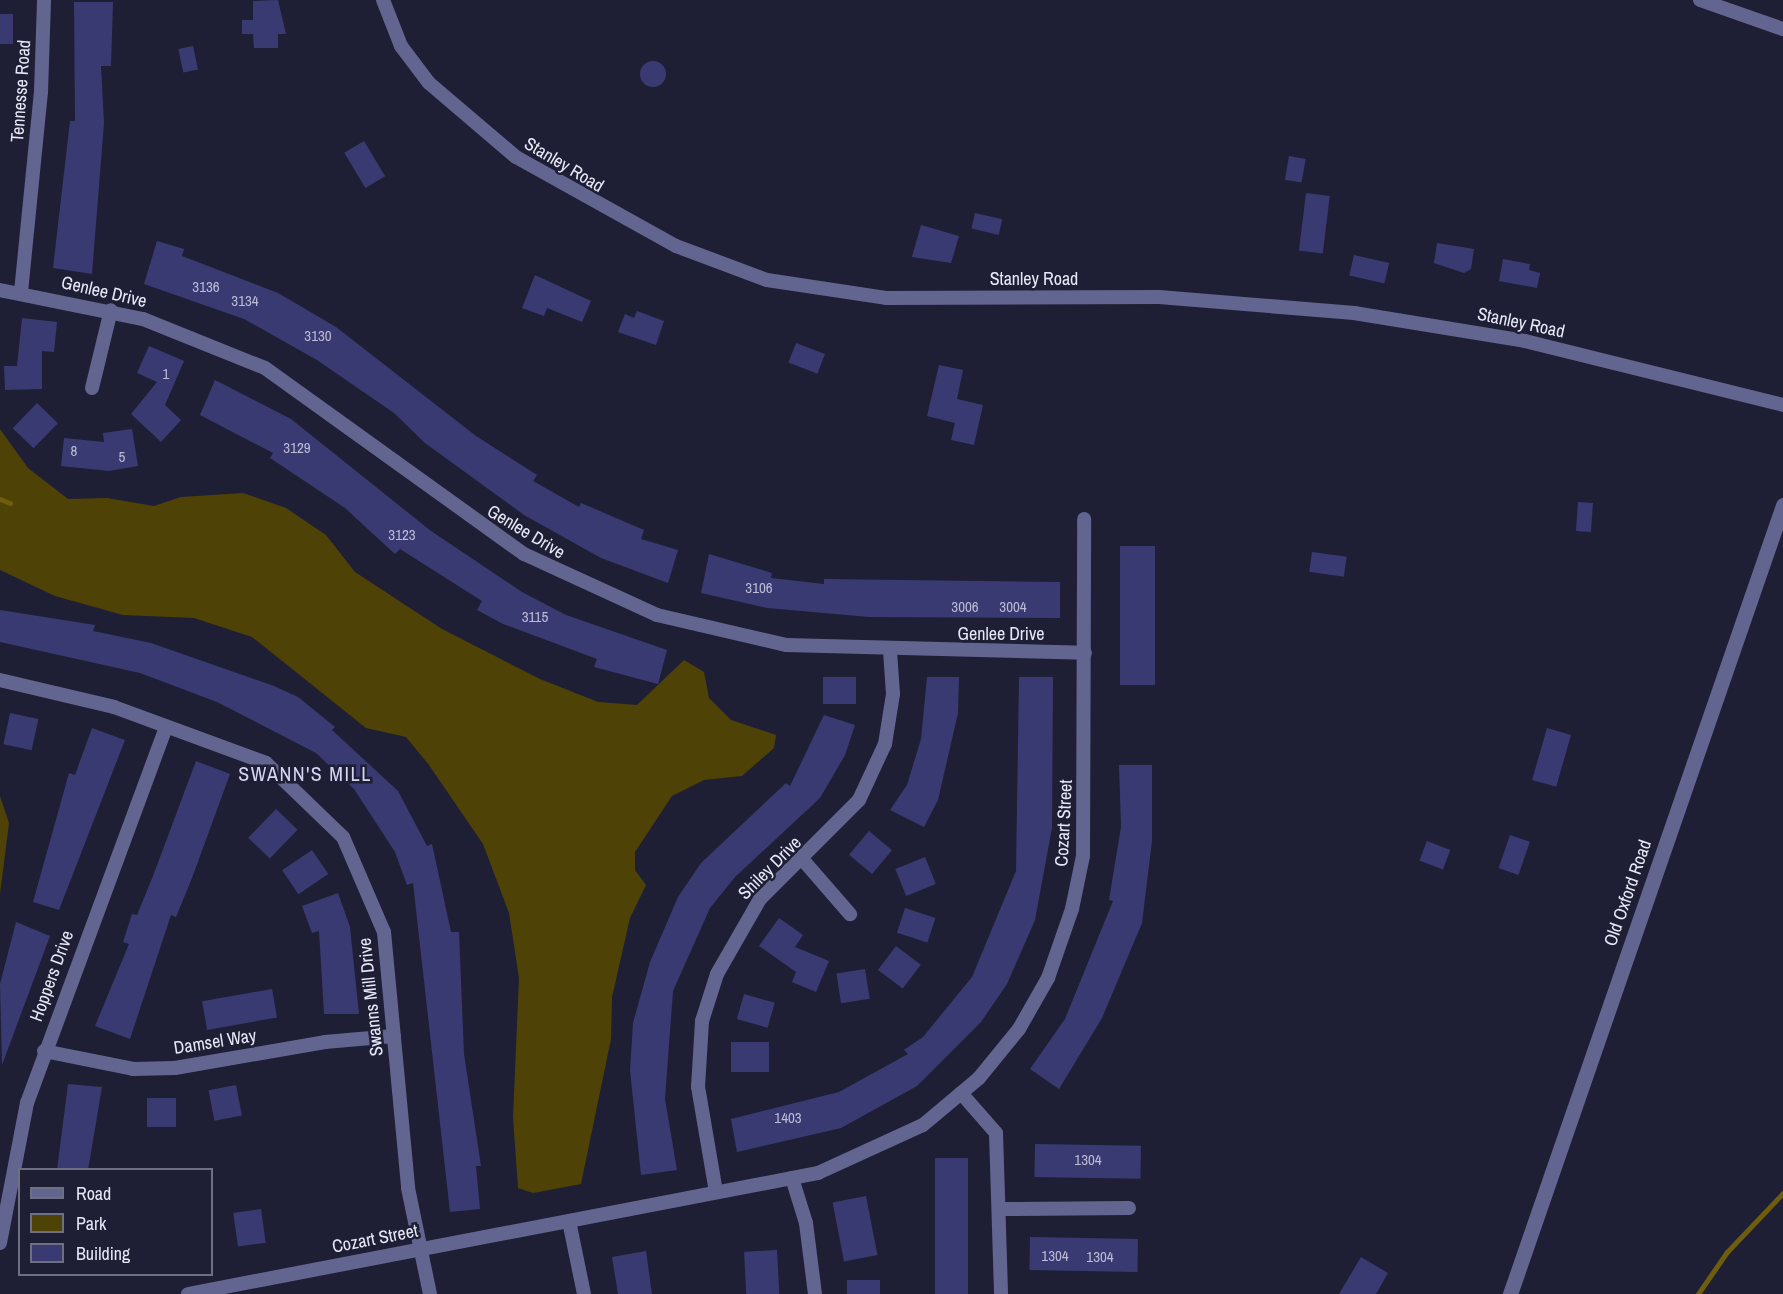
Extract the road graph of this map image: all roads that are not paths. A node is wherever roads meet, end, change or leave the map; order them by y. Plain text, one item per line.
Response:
1 (44, 0) edge
2 (383, 0) edge
3 (1700, 0) edge
4 (1783, 29) edge
5 (0, 290) edge
6 (21, 292) junction
7 (111, 310) junction
8 (92, 388) dead end
9 (1783, 405) edge
10 (1783, 505) edge
11 (1084, 519) dead end
12 (890, 651) junction
13 (1085, 653) junction
14 (0, 680) edge
15 (166, 728) junction
16 (803, 860) junction
17 (850, 914) dead end
18 (394, 1036) junction
19 (44, 1051) junction
20 (961, 1093) junction
21 (792, 1178) junction
22 (716, 1192) junction
23 (1129, 1208) dead end
24 (1001, 1209) junction
25 (569, 1221) junction
26 (0, 1243) edge
27 (422, 1249) junction
28 (188, 1294) edge
29 (430, 1294) edge
30 (584, 1294) edge
31 (815, 1294) edge
32 (1001, 1294) edge
33 (1510, 1294) edge

1 - 6 street, Tennesse Road
2 - 9 street, Stanley Road
3 - 4 street
5 - 6 street, Genlee Drive
6 - 7 street, Genlee Drive
7 - 8 street
7 - 12 street, Genlee Drive
10 - 33 street, Old Oxford Road
11 - 13 street, Cozart Street
12 - 13 street, Genlee Drive
12 - 16 street, Shiley Drive
13 - 20 street, Cozart Street
14 - 15 street, Swanns Mill Drive
15 - 18 street, Swanns Mill Drive
15 - 19 street, Hoppers Drive
16 - 17 street
16 - 22 street, Shiley Drive
18 - 19 street, Damsel Way
18 - 27 street, Swanns Mill Drive
19 - 26 street, Hoppers Drive
20 - 21 street, Cozart Street
20 - 24 street
21 - 22 street, Cozart Street
21 - 31 street
22 - 25 street, Cozart Street
23 - 24 street
24 - 32 street
25 - 27 street, Cozart Street
25 - 30 street
27 - 28 street, Cozart Street
27 - 29 street, Swanns Mill Drive

